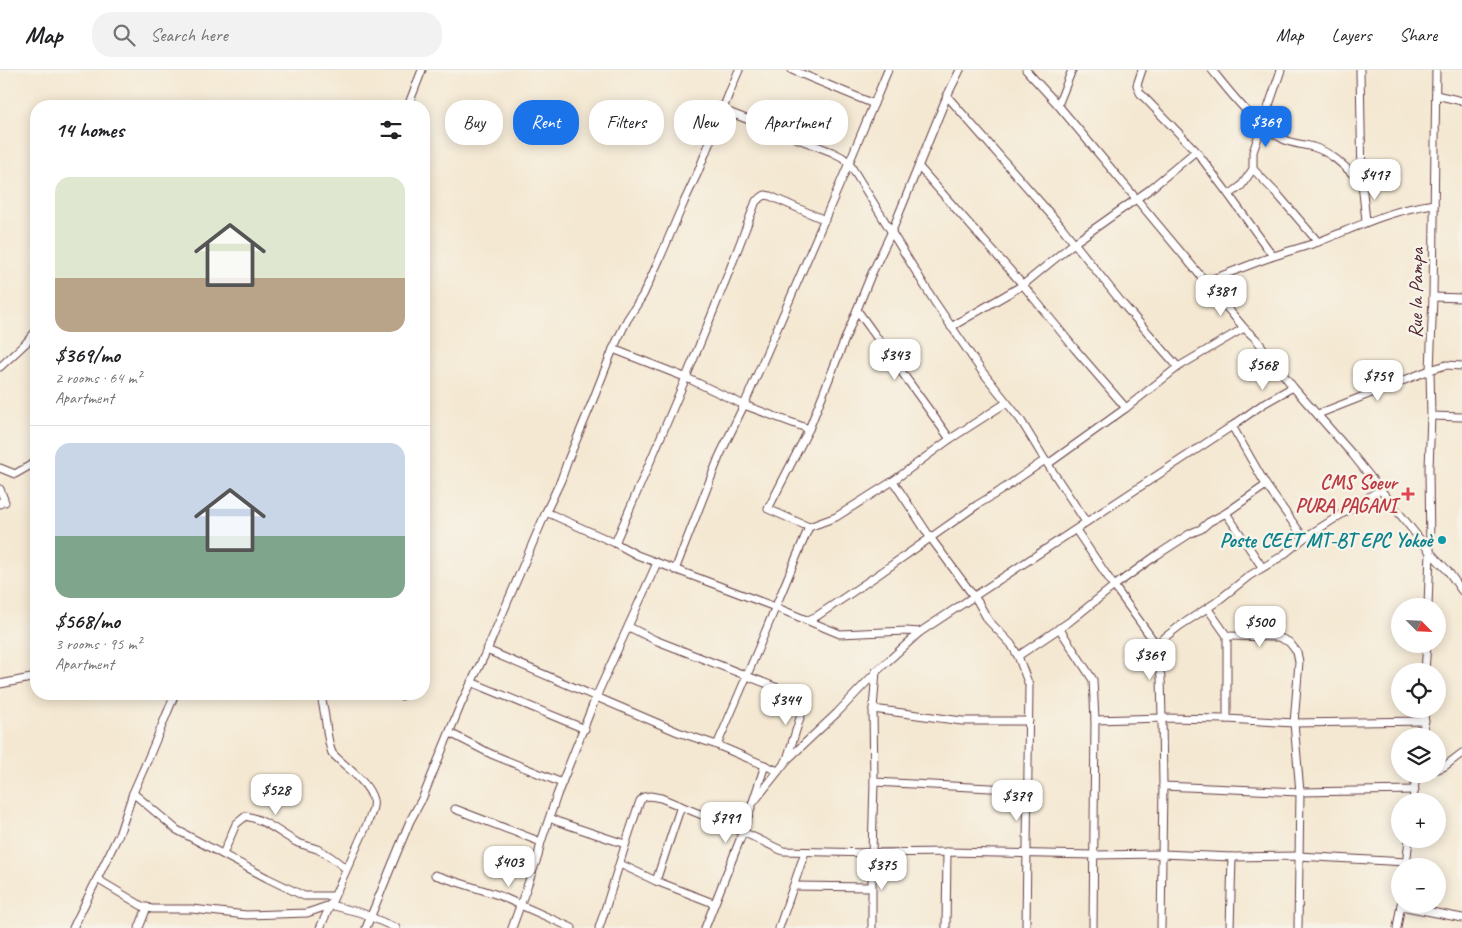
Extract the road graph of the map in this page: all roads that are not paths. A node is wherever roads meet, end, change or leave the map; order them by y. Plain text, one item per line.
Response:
1 (422, 70) edge
2 (739, 70) edge
3 (792, 70) edge
4 (888, 70) edge
5 (960, 70) edge
6 (1026, 70) edge
7 (1072, 70) edge
8 (1142, 70) edge
9 (1212, 70) edge
10 (1282, 70) edge
11 (1360, 70) edge
12 (1436, 70) edge
13 (1436, 95) junction
14 (947, 96) junction
15 (410, 100) edge
16 (727, 100) edge
17 (1462, 101) edge
18 (874, 104) junction
19 (1058, 106) junction
20 (736, 115) edge
21 (1262, 124) junction
22 (709, 145) edge
23 (1196, 150) junction
24 (849, 163) junction
25 (919, 166) junction
26 (1253, 169) junction
27 (1362, 182) junction
28 (1229, 195) junction
29 (1136, 200) junction
30 (1434, 204) junction
31 (825, 220) junction
32 (1366, 221) junction
33 (892, 231) junction
34 (1318, 242) junction
35 (1074, 243) junction
36 (1273, 256) junction
37 (1206, 282) junction
38 (1023, 285) junction
39 (1433, 297) junction
40 (1462, 298) edge
41 (857, 310) junction
42 (951, 327) junction
43 (1244, 328) junction
44 (30, 338) edge
45 (613, 349) junction
46 (1462, 366) edge
47 (0, 367) edge
48 (1178, 368) junction
49 (1430, 370) junction
50 (686, 378) junction
51 (1293, 387) junction
52 (1006, 402) junction
53 (744, 405) junction
54 (1126, 408) junction
55 (1318, 414) junction
56 (1431, 416) junction
57 (1462, 417) edge
58 (1232, 426) junction
59 (810, 429) junction
60 (950, 439) junction
61 (1046, 462) junction
62 (30, 465) edge
63 (1, 469) edge
64 (894, 481) junction
65 (1266, 485) junction
66 (0, 489) edge
67 (1380, 490) junction
68 (0, 504) edge
69 (546, 512) junction
70 (1226, 513) junction
71 (1086, 522) junction
72 (809, 527) junction
73 (1076, 530) junction
74 (930, 538) junction
75 (1304, 538) junction
76 (615, 543) junction
77 (1430, 552) junction
78 (658, 563) junction
79 (1262, 567) junction
80 (675, 570) junction
81 (1114, 586) junction
82 (1462, 591) edge
83 (973, 597) junction
84 (1428, 598) edge
85 (775, 607) junction
86 (1208, 609) junction
87 (808, 620) junction
88 (629, 627) junction
89 (1059, 628) junction
90 (920, 632) junction
91 (1227, 636) junction
92 (1156, 644) junction
93 (487, 650) junction
94 (1018, 656) junction
95 (876, 671) junction
96 (748, 677) junction
97 (30, 678) edge
98 (471, 682) junction
99 (0, 684) edge
100 (596, 697) junction
101 (173, 700) edge
102 (322, 700) edge
103 (872, 709) junction
104 (1162, 718) junction
105 (1227, 719) junction
106 (1095, 720) junction
107 (1029, 721) junction
108 (1425, 721) joint
109 (1294, 723) junction
110 (1424, 728) edge
111 (585, 729) junction
112 (450, 733) junction
113 (718, 745) junction
114 (1462, 753) edge
115 (787, 760) junction
116 (765, 765) junction
117 (1446, 765) edge
118 (778, 771) junction
119 (562, 782) junction
120 (874, 782) junction
121 (1415, 783) edge
122 (1163, 786) junction
123 (1028, 790) junction
124 (1414, 790) junction
125 (1300, 792) junction
126 (133, 793) junction
127 (1414, 793) edge
128 (752, 803) junction
129 (681, 806) junction
130 (455, 809) dead end
131 (550, 818) junction
132 (743, 832) junction
133 (541, 842) junction
134 (625, 844) junction
135 (805, 852) junction
136 (947, 852) junction
137 (872, 853) junction
138 (223, 854) junction
139 (1028, 854) junction
140 (1162, 854) junction
141 (1094, 855) junction
142 (1298, 856) junction
143 (1232, 857) junction
144 (1391, 863) edge
145 (620, 864) junction
146 (346, 869) junction
147 (435, 875) dead end
148 (97, 879) junction
149 (656, 881) junction
150 (794, 886) junction
151 (871, 887) junction
152 (334, 896) junction
153 (714, 903) junction
154 (330, 905) junction
155 (521, 905) junction
156 (147, 907) junction
157 (1400, 913) edge
158 (1439, 913) edge
159 (371, 917) junction
160 (1462, 918) edge
161 (73, 928) edge
162 (139, 928) edge
163 (320, 928) edge
164 (366, 928) edge
165 (396, 928) edge
166 (512, 928) edge
167 (572, 928) edge
168 (599, 928) edge
169 (704, 928) edge
170 (779, 928) edge
171 (872, 928) edge
172 (946, 928) edge
173 (1026, 928) edge
174 (1093, 928) edge
175 (1161, 928) edge
176 (1230, 928) edge
177 (1298, 928) edge
178 (1397, 928) edge

1 - 15 street
2 - 16 street
3 - 18 street
4 - 18 street
5 - 14 street
6 - 19 street
7 - 19 street
8 - 23 street
9 - 21 street
10 - 21 street
11 - 27 street
12 - 13 street, Rue la Pampa
13 - 17 street
13 - 30 street, Rue la Pampa
14 - 25 street
14 - 35 street
18 - 24 street
19 - 29 street
20 - 24 street
21 - 26 street
21 - 27 street
22 - 45 street
23 - 28 street
23 - 29 street
24 - 31 street
24 - 33 street
25 - 33 street
25 - 38 street
26 - 28 street
26 - 34 street
27 - 32 street
28 - 36 street
29 - 35 street
29 - 37 street
30 - 32 street
30 - 39 street, Rue la Pampa
31 - 50 street
31 - 53 street
32 - 34 street
33 - 41 street
33 - 42 street
34 - 36 street
35 - 38 street
35 - 48 street
36 - 37 street
37 - 43 street
38 - 42 street
38 - 54 street
39 - 40 street
39 - 49 street, Rue la Pampa
41 - 59 street
41 - 60 street
42 - 52 street
43 - 48 street
43 - 51 street
44 - 47 street
45 - 50 street
45 - 69 street
46 - 49 street
48 - 54 street
49 - 55 street
49 - 56 street, Rue la Pampa
50 - 53 street
50 - 76 street
51 - 55 street
51 - 58 street
52 - 60 street
52 - 61 street
53 - 59 street
53 - 80 street
54 - 61 street
55 - 67 street
56 - 57 street
56 - 77 street, Rue la Pampa
58 - 65 street
58 - 71 street
59 - 72 street
60 - 64 street
61 - 71 street
61 - 74 street
62 - 63 street
64 - 72 street
64 - 74 street
65 - 70 street
65 - 75 street
66 - 68 street
67 - 75 street
67 - 77 street
69 - 76 street
69 - 93 street
70 - 79 street
70 - 81 street
71 - 73 street
72 - 85 street
73 - 81 street
73 - 83 street
74 - 83 street
74 - 87 street
75 - 79 street
76 - 78 street
77 - 82 street
77 - 84 street, Rue la Pampa
78 - 80 street
78 - 88 street
79 - 86 street
80 - 85 street
81 - 89 street
81 - 92 street
83 - 90 street
83 - 94 street
85 - 87 street
85 - 96 street
86 - 91 street
86 - 92 street
87 - 90 street
88 - 96 street
88 - 100 street
89 - 94 street
89 - 106 street
90 - 95 street
91 - 105 street
91 - 109 street
92 - 104 street
93 - 98 street
93 - 100 street
94 - 107 street
95 - 103 street
95 - 115 street
96 - 113 street
96 - 115 street
97 - 99 street
98 - 111 street
98 - 112 street
100 - 111 street
100 - 113 street
101 - 126 street
102 - 146 street
103 - 107 street
103 - 120 street
104 - 105 street
104 - 106 street
104 - 122 street
105 - 109 street
106 - 141 street
107 - 123 street
108 - 109 street
108 - 110 street
109 - 125 street
111 - 119 street
112 - 119 street
112 - 159 street
113 - 116 street
114 - 117 street
115 - 118 street
116 - 118 street
116 - 128 street
118 - 128 street
119 - 131 street
120 - 123 street
120 - 137 street
121 - 124 street
122 - 125 street
122 - 140 street
123 - 139 street
124 - 125 street
124 - 127 street
125 - 142 street
126 - 138 street
126 - 148 street
128 - 132 street
129 - 132 street
129 - 134 street
129 - 149 street
130 - 133 street
131 - 133 street
131 - 134 street
132 - 135 street
132 - 153 street
133 - 155 street
134 - 145 street
135 - 137 street
135 - 150 street
136 - 137 street
136 - 139 street
136 - 172 street
137 - 151 street
138 - 146 street
138 - 152 street
139 - 141 street
139 - 173 street
140 - 141 street
140 - 143 street
140 - 175 street
141 - 174 street
142 - 143 street
142 - 144 street
142 - 177 street
143 - 176 street
145 - 149 street
145 - 168 street
146 - 152 street
147 - 155 street
148 - 156 street
148 - 161 street
149 - 153 street
150 - 151 street
150 - 170 street
151 - 171 street
152 - 154 street
153 - 169 street
154 - 156 street
154 - 159 street
154 - 163 street
155 - 166 street
155 - 167 street
156 - 162 street
157 - 178 street
158 - 160 street
159 - 164 street
159 - 165 street

